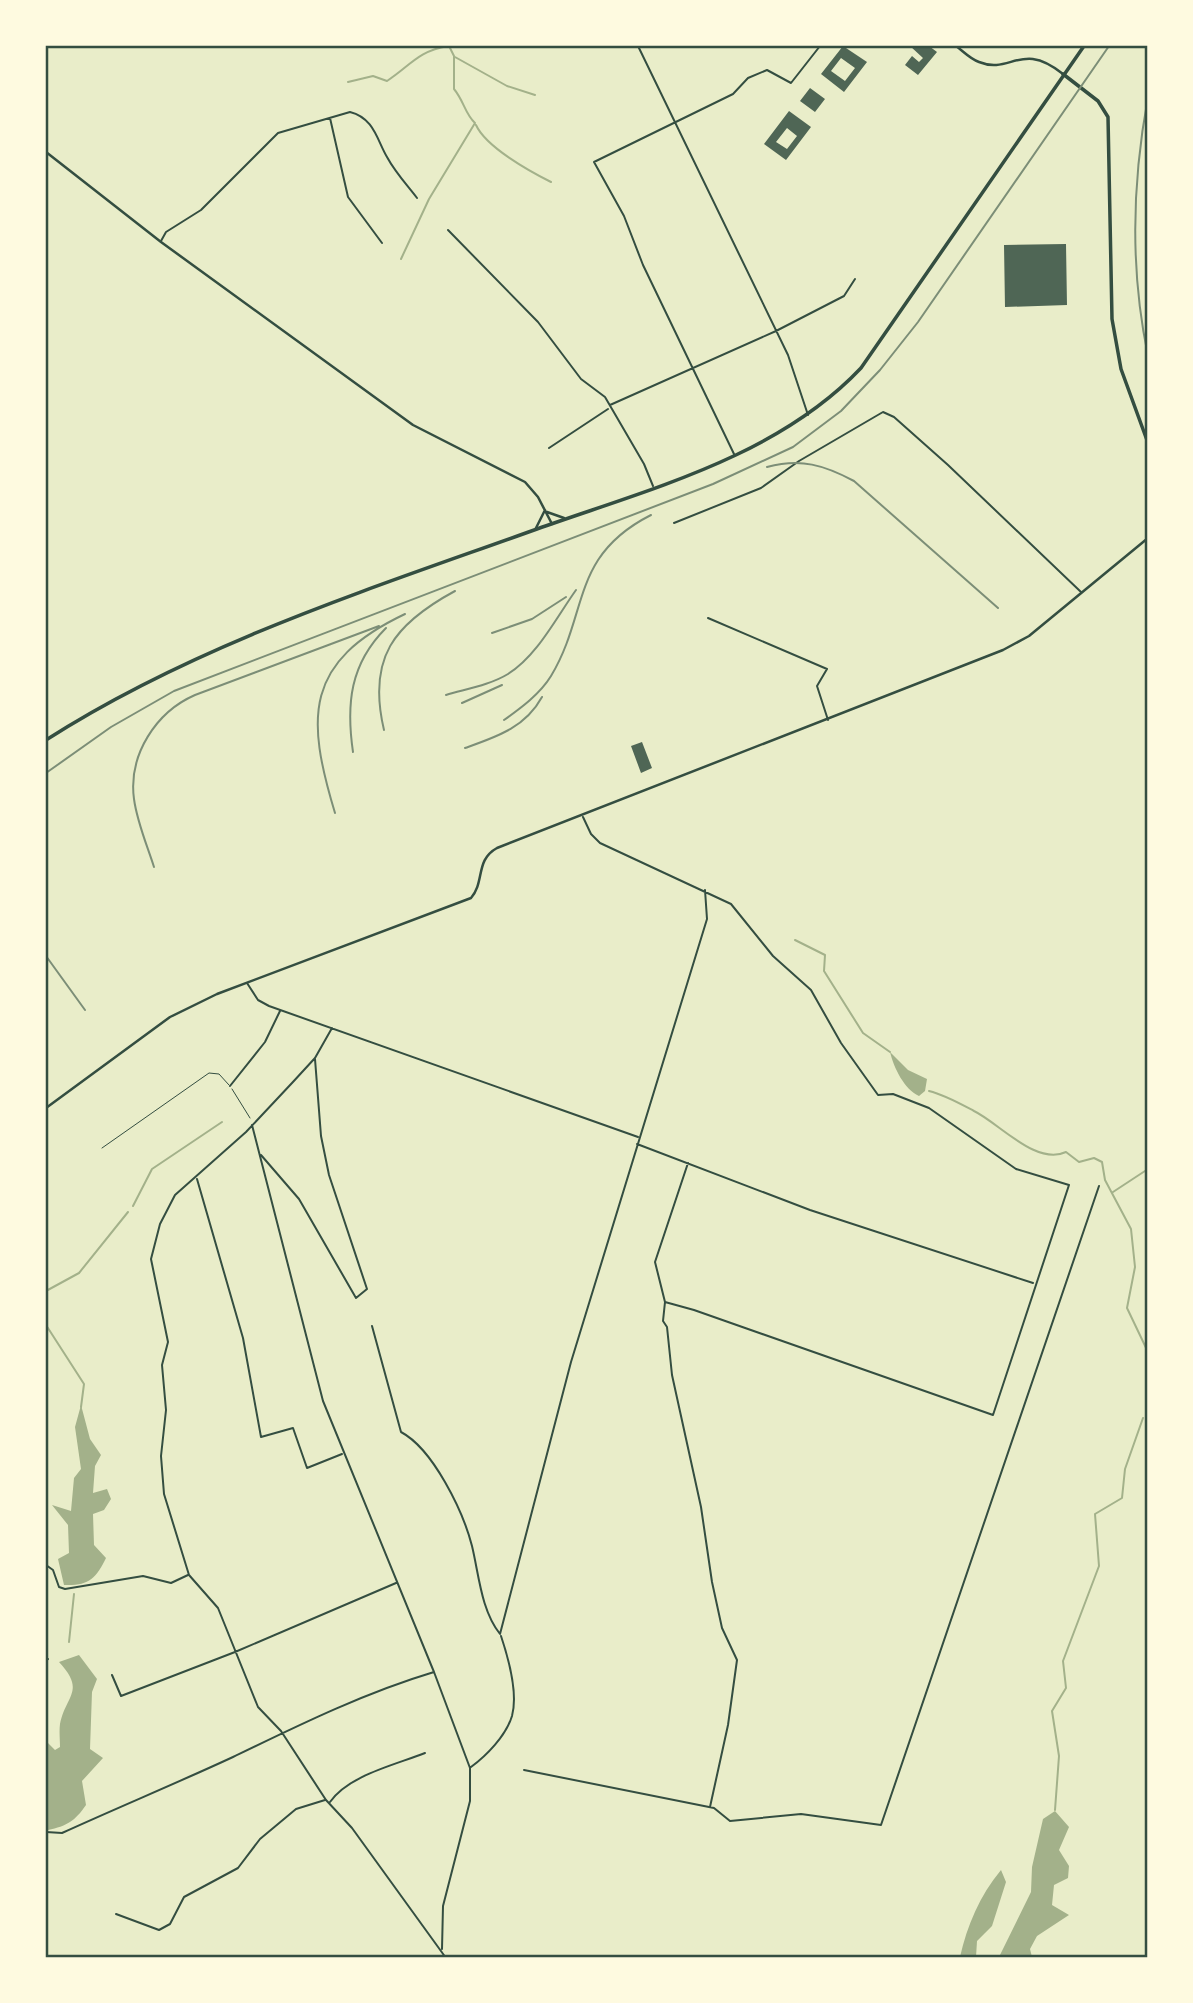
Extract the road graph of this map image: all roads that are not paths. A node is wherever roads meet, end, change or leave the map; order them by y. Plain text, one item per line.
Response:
1 (638, 46) edge
2 (820, 46) edge
3 (956, 46) edge
4 (1084, 46) edge
5 (1063, 74) junction
6 (330, 117) junction
7 (675, 121) junction
8 (46, 152) edge
9 (416, 198) dead end
10 (448, 230) dead end
11 (161, 242) junction
12 (382, 243) dead end
13 (855, 279) dead end
14 (776, 331) junction
15 (692, 370) junction
16 (609, 407) junction
17 (808, 415) junction
18 (1147, 443) edge
19 (549, 448) dead end
20 (734, 454) junction
21 (653, 486) junction
22 (545, 510) junction
23 (565, 519) junction
24 (674, 523) dead end
25 (552, 524) junction
26 (535, 530) junction
27 (1147, 538) edge
28 (1082, 593) junction
29 (708, 618) dead end
30 (828, 720) junction
31 (46, 740) edge
32 (583, 817) junction
33 (705, 890) junction
34 (247, 983) junction
35 (280, 1010) junction
36 (332, 1028) junction
37 (315, 1058) junction
38 (231, 1088) joint
39 (46, 1108) edge
40 (253, 1124) junction
41 (639, 1137) junction
42 (636, 1144) junction
43 (102, 1148) dead end
44 (260, 1154) junction
45 (688, 1163) junction
46 (196, 1178) junction
47 (1099, 1186) dead end
48 (1034, 1283) junction
49 (665, 1302) junction
50 (372, 1326) dead end
51 (342, 1454) junction
52 (46, 1565) edge
53 (189, 1575) junction
54 (396, 1583) junction
55 (500, 1634) junction
56 (235, 1653) junction
57 (434, 1672) junction
58 (112, 1675) dead end
59 (281, 1731) junction
60 (425, 1753) dead end
61 (470, 1768) junction
62 (524, 1770) dead end
63 (326, 1800) junction
64 (329, 1803) junction
65 (710, 1807) junction
66 (46, 1832) edge
67 (116, 1914) dead end
68 (442, 1950) junction
69 (446, 1958) edge

1 - 7 street
2 - 7 street
3 - 5 street
4 - 5 main road
5 - 17 main road
5 - 18 main road
6 - 9 street
6 - 11 street
6 - 12 street
7 - 14 street
7 - 15 street
8 - 11 street
10 - 16 street
11 - 22 street
13 - 14 street
14 - 15 street
14 - 17 street
15 - 16 street
15 - 20 street
16 - 19 street
16 - 21 street
17 - 20 main road
20 - 21 main road
21 - 23 main road
22 - 23 street
22 - 25 street
22 - 26 street
23 - 25 main road
24 - 28 street
25 - 26 main road
26 - 31 main road
27 - 28 street
28 - 30 street
29 - 30 street
30 - 32 street
32 - 33 street
32 - 34 street
33 - 41 street
33 - 48 street
34 - 35 street
34 - 39 street
35 - 36 street
35 - 38 street
36 - 37 street
36 - 41 street
37 - 40 street
37 - 44 street
38 - 43 lane
40 - 44 street
40 - 46 street
41 - 42 street
42 - 45 street
42 - 55 street
44 - 51 street
45 - 48 street
45 - 49 street
46 - 51 street
46 - 53 street
47 - 65 street
48 - 49 street
49 - 65 street
50 - 55 street
51 - 54 street
52 - 53 street
53 - 56 street
54 - 56 street
54 - 57 street
55 - 61 street
56 - 58 street
56 - 59 street
57 - 59 street
57 - 61 street
59 - 63 street
59 - 66 street
60 - 64 street
61 - 68 street
62 - 65 street
63 - 64 street
63 - 67 street
64 - 68 street
68 - 69 street

